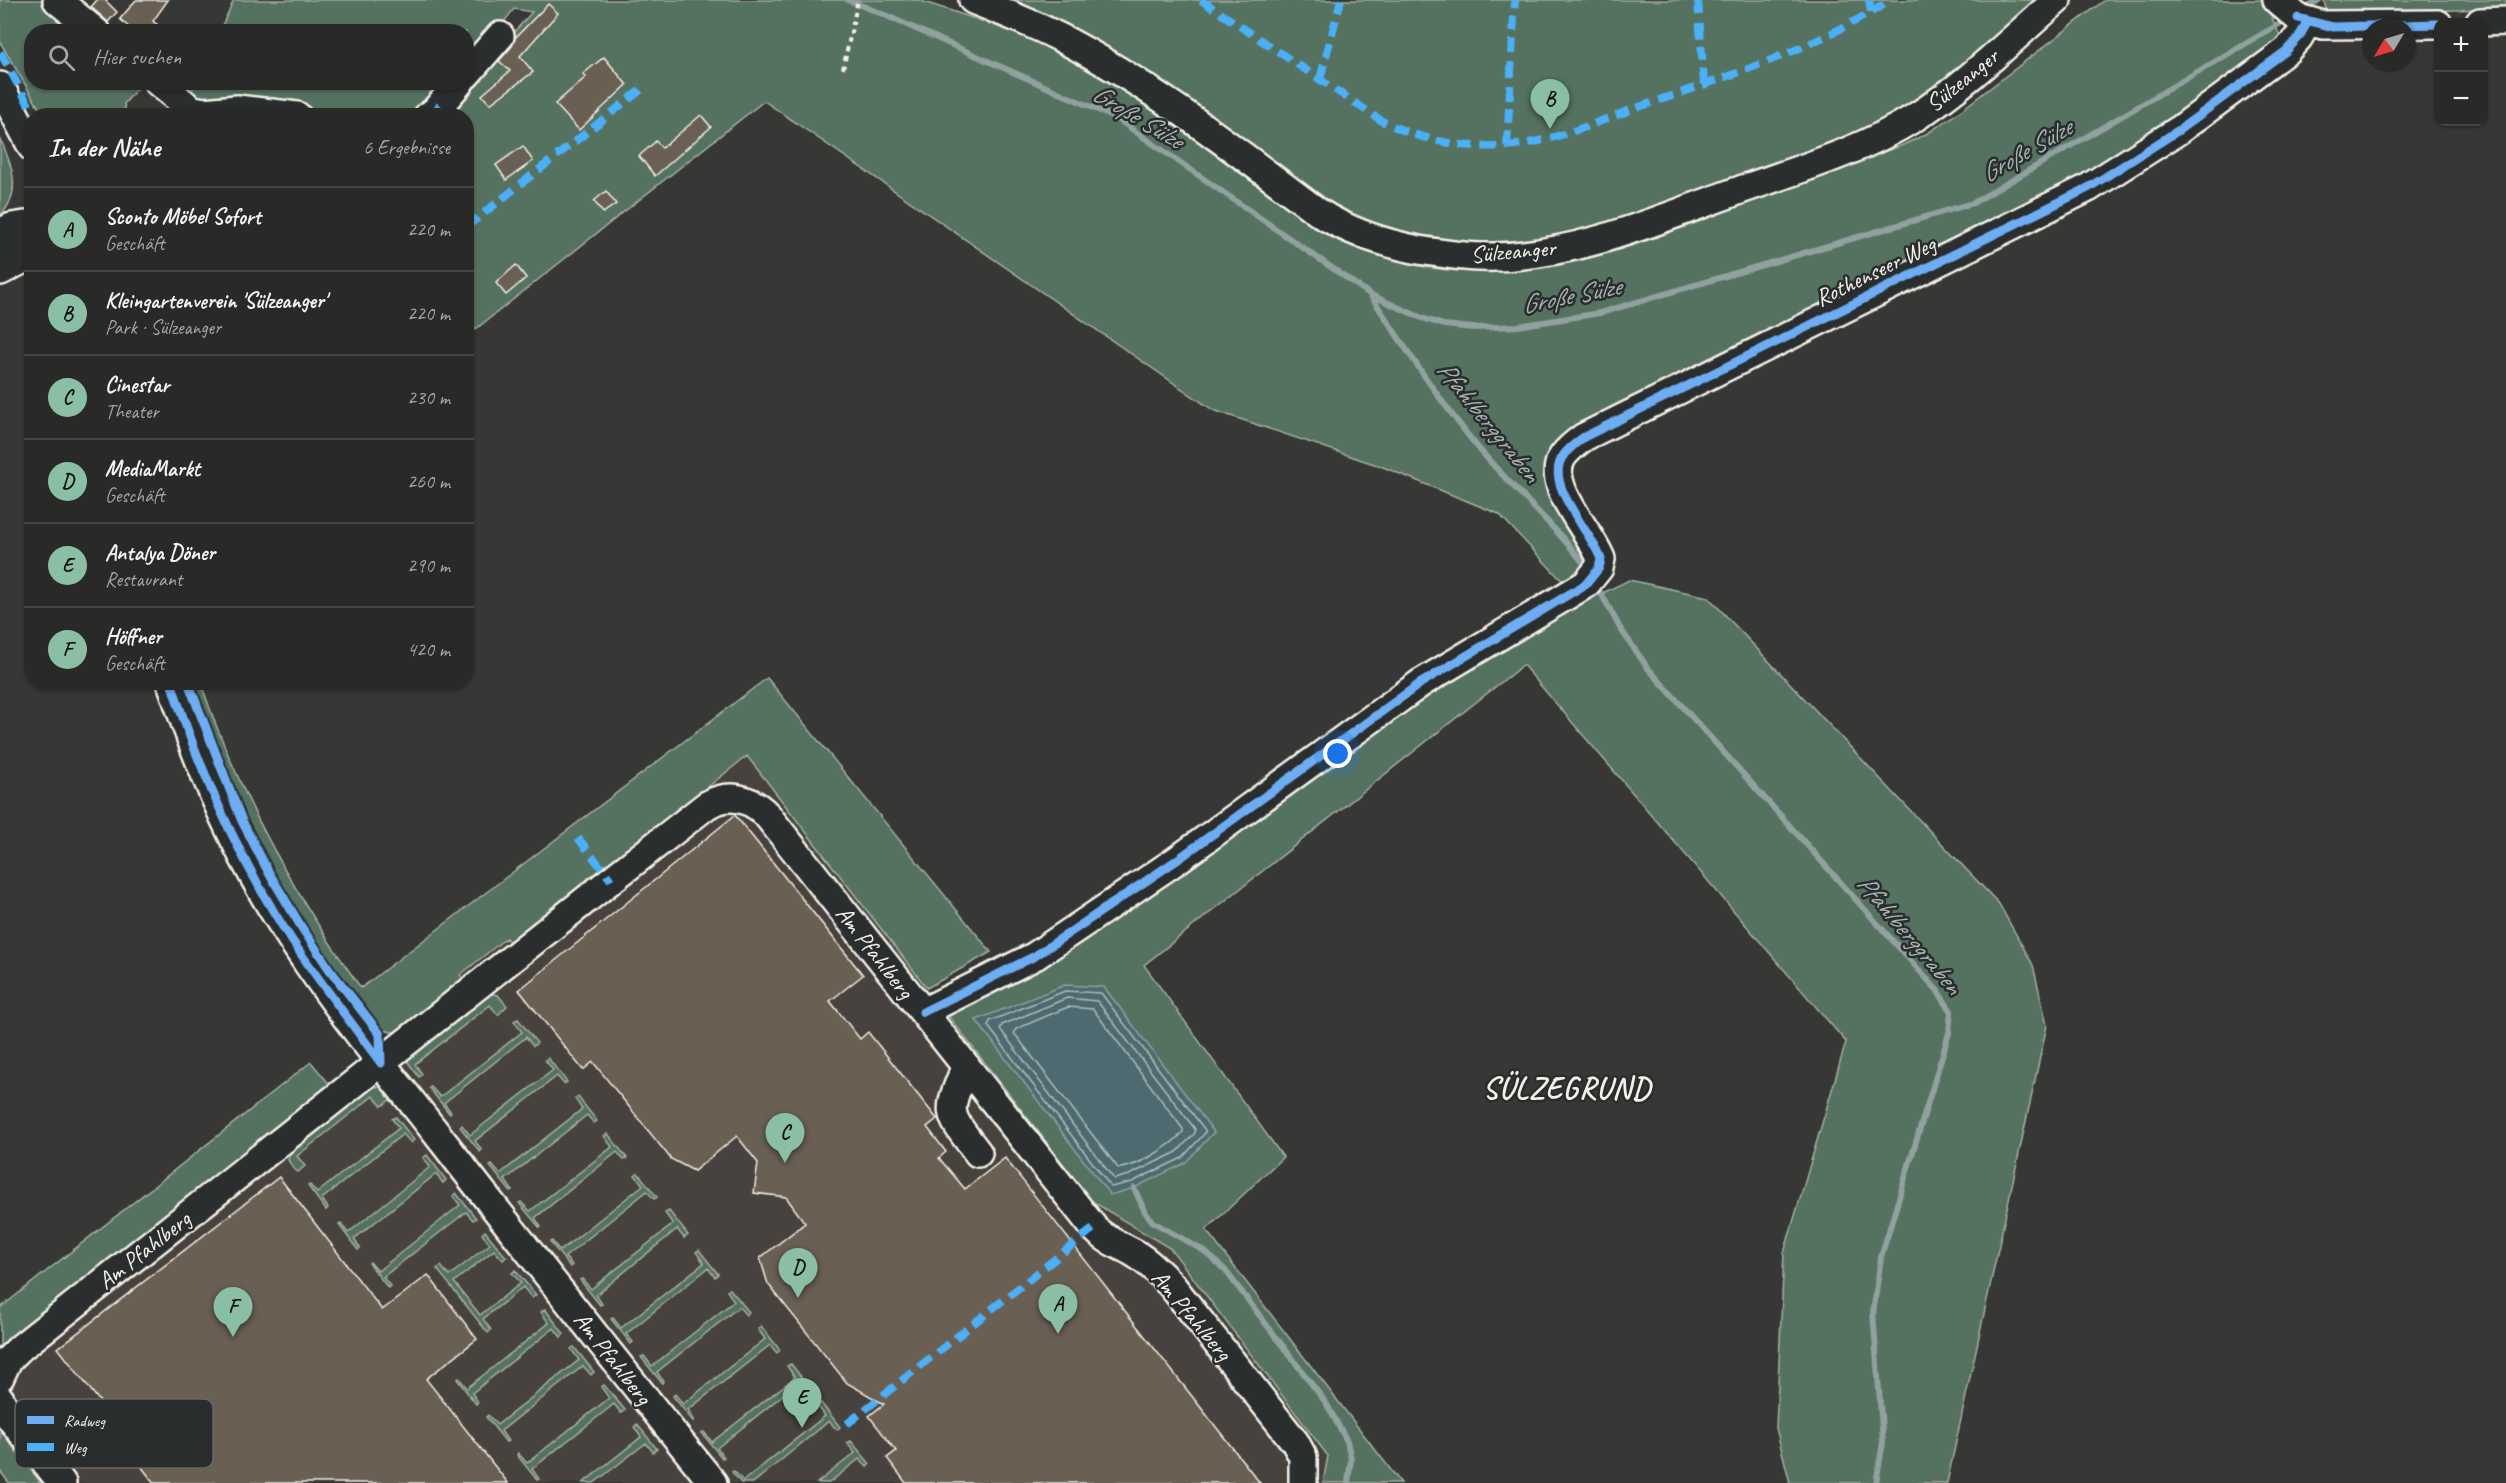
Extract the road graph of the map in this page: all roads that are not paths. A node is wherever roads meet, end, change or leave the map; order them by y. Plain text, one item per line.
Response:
1 (57, 0) edge
2 (973, 0) edge
3 (2057, 0) edge
4 (2290, 10) edge
5 (2506, 21) edge
6 (2488, 22) edge
7 (86, 24) edge
8 (2434, 24) edge
9 (500, 36) dead end
10 (474, 66) edge
11 (0, 86) edge
12 (168, 90) edge
13 (452, 90) edge
14 (189, 108) edge
15 (436, 108) edge
16 (24, 132) edge
17 (24, 228) edge
18 (0, 237) edge
19 (24, 255) edge
20 (0, 268) edge
21 (174, 690) edge
22 (923, 1012) junction
23 (381, 1063) junction
24 (966, 1066) junction
25 (978, 1153) dead end
26 (0, 1377) edge
27 (0, 1400) edge
28 (15, 1424) edge
29 (50, 1468) edge
30 (62, 1483) edge
31 (713, 1483) edge
32 (1303, 1483) edge

1 - 7 street
2 - 3 street, Sülzeanger
4 - 8 street
4 - 22 street, Rothenseer Weg
5 - 6 street
9 - 10 street
11 - 16 street
12 - 14 street
13 - 15 street
17 - 18 highway
19 - 20 highway
21 - 23 street, Am Pfahlberg
22 - 23 street, Am Pfahlberg
22 - 24 street, Am Pfahlberg
23 - 26 street, Am Pfahlberg
23 - 31 street, Am Pfahlberg
24 - 25 street
24 - 32 street, Am Pfahlberg
27 - 28 street
29 - 30 street

